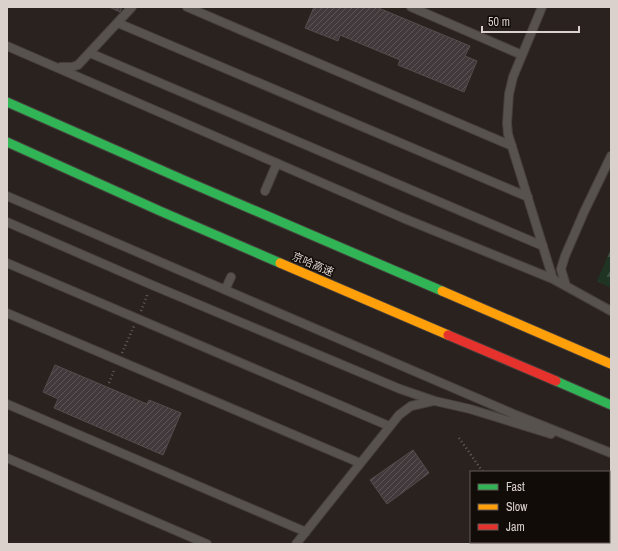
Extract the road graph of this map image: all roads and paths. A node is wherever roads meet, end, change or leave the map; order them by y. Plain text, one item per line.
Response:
1 (132, 7) edge
2 (187, 7) edge
3 (411, 7) edge
4 (542, 7) edge
5 (118, 23) junction
6 (7, 46) edge
7 (90, 53) junction
8 (522, 55) junction
9 (56, 67) junction
10 (7, 102) edge
11 (7, 142) edge
12 (512, 146) junction
13 (611, 156) edge
14 (277, 163) junction
15 (265, 190) dead end
16 (7, 196) edge
17 (528, 198) junction
18 (7, 222) edge
19 (543, 246) junction
20 (7, 263) edge
21 (231, 277) dead end
22 (553, 279) junction
23 (566, 286) junction
24 (225, 290) junction
25 (611, 311) edge
26 (7, 313) edge
27 (611, 364) edge
28 (435, 401) junction
29 (7, 404) edge
30 (611, 405) edge
31 (389, 426) junction
32 (459, 438) dead end
33 (611, 453) edge
34 (7, 458) edge
35 (360, 463) junction
36 (482, 471) edge
37 (306, 532) junction
38 (207, 544) edge
39 (296, 544) edge

1 - 5 lane
2 - 12 lane
3 - 8 lane
4 - 8 lane
5 - 7 lane
5 - 17 lane
6 - 9 lane
7 - 9 lane
7 - 19 lane
8 - 12 lane
9 - 14 lane
10 - 27 highway
11 - 30 highway, 京哈高速
12 - 17 lane
13 - 23 lane
14 - 15 lane
14 - 22 lane
16 - 24 lane
17 - 19 lane
18 - 28 lane
19 - 22 lane
20 - 31 lane
21 - 24 lane
22 - 23 lane
23 - 25 lane
24 - 33 lane
26 - 35 lane
28 - 31 lane
28 - 33 lane
29 - 37 lane
31 - 35 lane
32 - 36 path
34 - 38 lane
35 - 37 lane
37 - 39 lane

